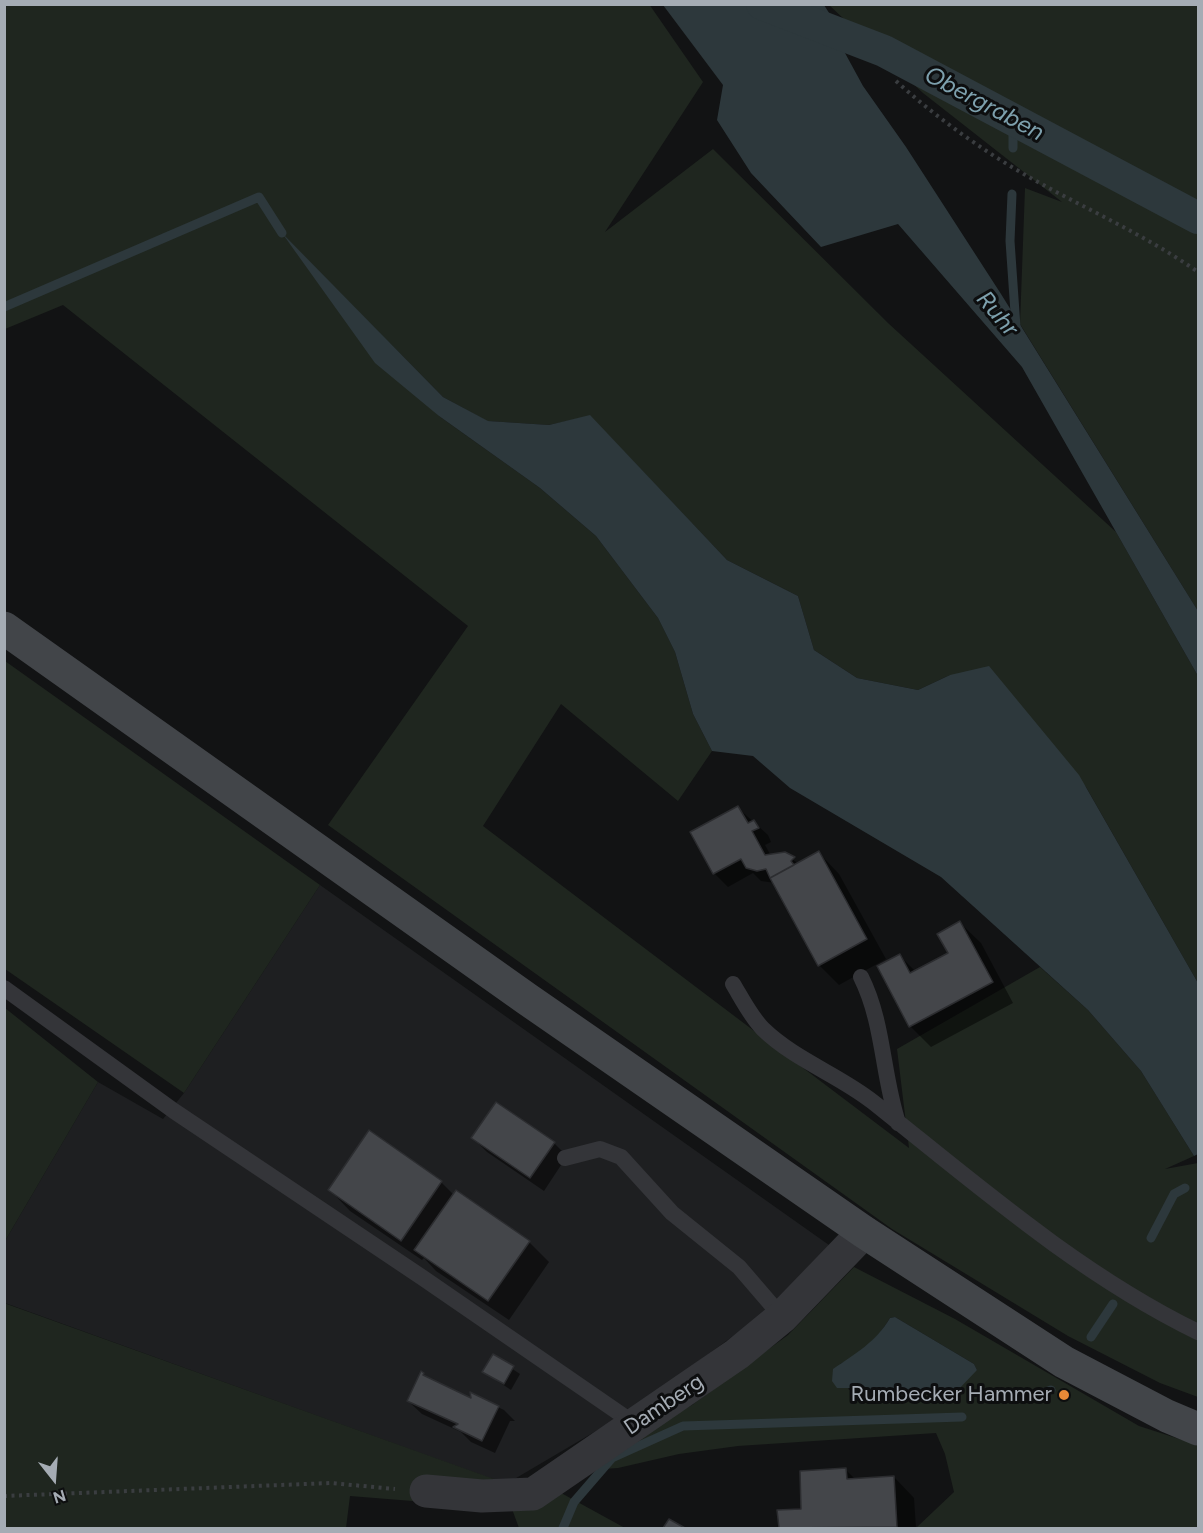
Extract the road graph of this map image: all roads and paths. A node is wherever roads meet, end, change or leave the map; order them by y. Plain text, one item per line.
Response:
1 (896, 81) dead end
2 (1198, 272) edge
3 (4, 627) edge
4 (861, 977) dead end
5 (733, 984) dead end
6 (4, 988) edge
7 (899, 1124) junction
8 (565, 1158) dead end
9 (864, 1232) junction
10 (782, 1317) junction
11 (1198, 1332) edge
12 (635, 1425) junction
13 (1198, 1429) edge
14 (426, 1491) joint
15 (4, 1496) edge

1 - 2 path
3 - 9 main road
4 - 7 lane
5 - 7 lane
6 - 12 lane
7 - 11 lane
8 - 10 lane
9 - 10 street, Damberg
9 - 13 main road
10 - 12 street, Damberg
12 - 14 street, Damberg
14 - 15 path

